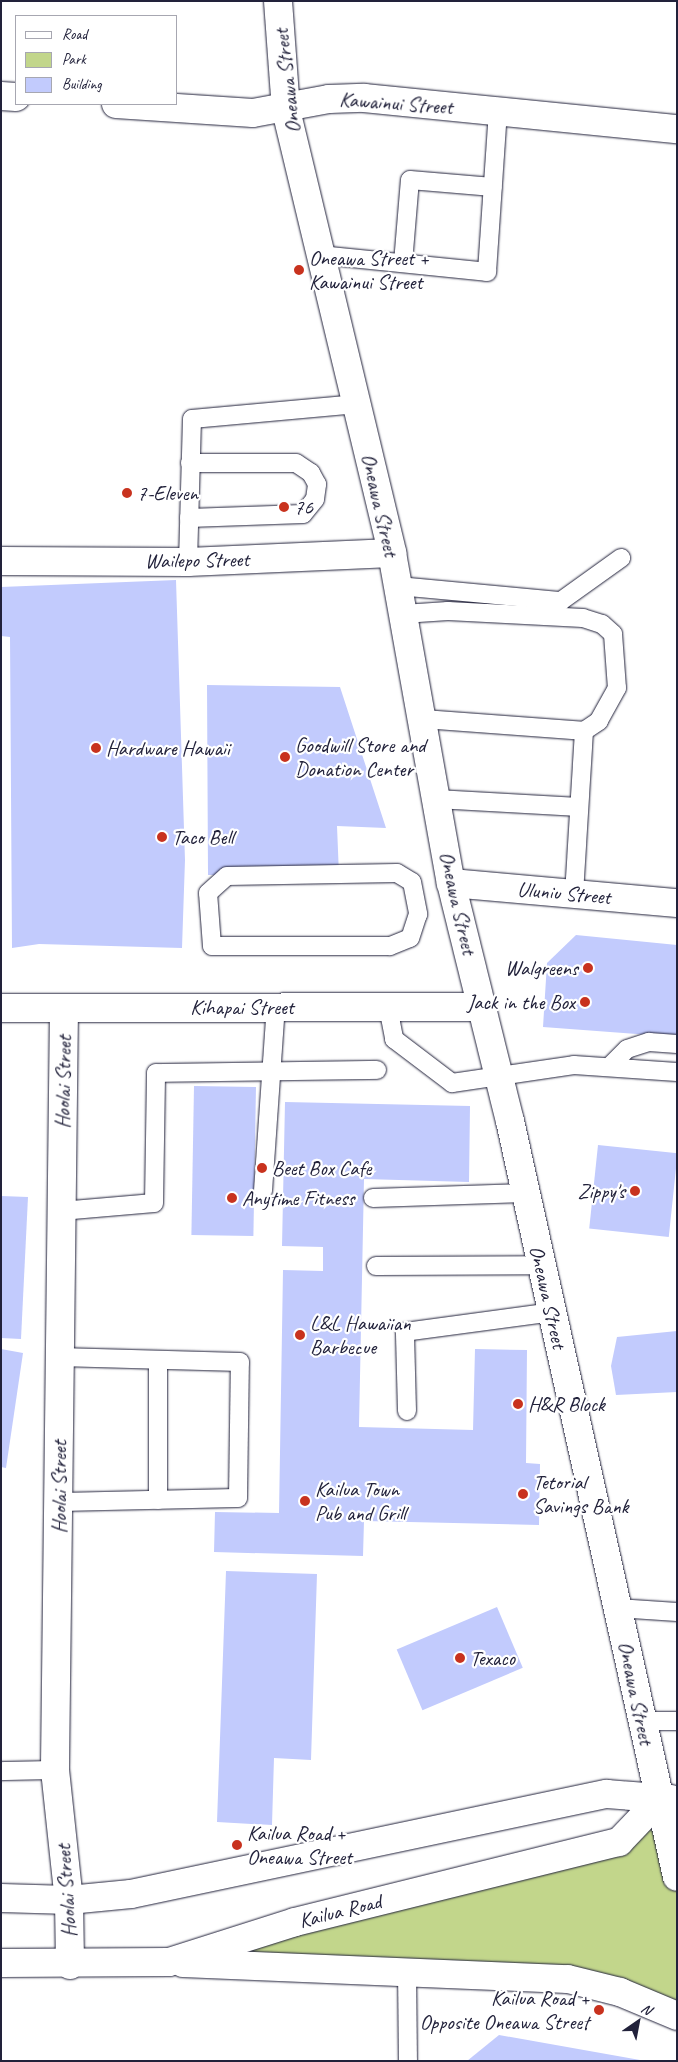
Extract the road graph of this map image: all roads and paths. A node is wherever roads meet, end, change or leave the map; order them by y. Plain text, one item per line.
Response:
1 (278, 1) edge
2 (1, 96) edge
3 (15, 97) edge
4 (131, 105) edge
5 (286, 110) junction
6 (498, 111) junction
7 (677, 129) edge
8 (493, 187) junction
9 (322, 255) junction
10 (404, 263) junction
11 (357, 404) junction
12 (190, 463) junction
13 (189, 518) junction
14 (392, 553) junction
15 (621, 558) dead end
16 (1, 561) edge
17 (188, 562) junction
18 (398, 586) junction
19 (403, 614) junction
20 (422, 719) junction
21 (584, 731) junction
22 (436, 799) junction
23 (579, 807) junction
24 (451, 883) junction
25 (574, 894) junction
26 (677, 903) edge
27 (212, 946) joint
28 (276, 1007) junction
29 (388, 1007) junction
30 (482, 1007) junction
31 (1, 1008) edge
32 (64, 1008) junction
33 (677, 1044) edge
34 (609, 1067) junction
35 (377, 1070) dead end
36 (677, 1072) edge
37 (274, 1073) junction
38 (499, 1076) junction
39 (263, 1191) dead end
40 (525, 1192) junction
41 (373, 1198) dead end
42 (61, 1211) junction
43 (542, 1265) junction
44 (376, 1266) dead end
45 (552, 1312) junction
46 (59, 1357) junction
47 (158, 1361) junction
48 (407, 1411) dead end
49 (158, 1500) junction
50 (59, 1502) junction
51 (617, 1608) junction
52 (677, 1612) edge
53 (642, 1721) junction
54 (677, 1721) edge
55 (55, 1770) junction
56 (1, 1771) edge
57 (668, 1799) edge
58 (677, 1877) edge
59 (1, 1898) edge
60 (69, 1900) junction
61 (169, 1962) junction
62 (1, 1964) edge
63 (70, 1965) junction
64 (407, 1970) junction
65 (677, 2016) edge
66 (408, 2061) edge

1 - 5 main road, Oneawa Street
2 - 3 main road
4 - 5 main road, Kawainui Street
5 - 6 main road, Kawainui Street
5 - 9 main road, Oneawa Street
6 - 7 main road, Kawainui Street
6 - 8 lane
8 - 10 lane
8 - 10 lane
9 - 10 lane
9 - 11 main road, Oneawa Street
11 - 12 lane
11 - 14 main road, Oneawa Street
12 - 13 lane
12 - 13 lane
13 - 17 lane
14 - 17 main road, Wailepo Street
14 - 18 main road, Oneawa Street
15 - 18 lane
16 - 17 main road, Wailepo Street
18 - 19 main road, Oneawa Street
19 - 20 main road, Oneawa Street
19 - 21 lane
20 - 21 lane
20 - 22 main road, Oneawa Street
21 - 23 lane
22 - 23 lane
22 - 24 main road, Oneawa Street
23 - 25 lane
24 - 25 main road, Uluniu Street
24 - 30 main road, Oneawa Street
25 - 26 main road, Uluniu Street
27 - 27 lane
28 - 29 main road, Kihapai Street
28 - 32 main road, Kihapai Street
28 - 37 lane
29 - 30 main road, Kihapai Street
29 - 38 lane
30 - 38 main road, Oneawa Street
31 - 32 main road, Kihapai Street
32 - 42 main road, Hoolai Street
33 - 34 lane
34 - 36 lane
34 - 38 lane
35 - 37 lane
37 - 39 lane
37 - 42 lane
38 - 40 main road, Oneawa Street
40 - 41 lane
40 - 43 main road, Oneawa Street
42 - 46 main road, Hoolai Street
43 - 44 lane
43 - 45 main road, Oneawa Street
45 - 48 lane
45 - 51 main road, Oneawa Street
46 - 47 lane
46 - 50 main road, Hoolai Street
47 - 49 lane
47 - 49 lane
49 - 50 lane
50 - 55 main road, Hoolai Street
51 - 52 lane
51 - 53 main road, Oneawa Street
53 - 54 lane
53 - 57 main road, Oneawa Street
55 - 56 lane
55 - 60 main road, Hoolai Street
57 - 58 main road
57 - 60 main road
57 - 61 main road, Kailua Road
59 - 60 main road
60 - 63 main road, Hoolai Street
61 - 63 main road, Kailua Road
61 - 64 main road
62 - 63 main road, Kailua Road
64 - 65 main road
64 - 66 lane

